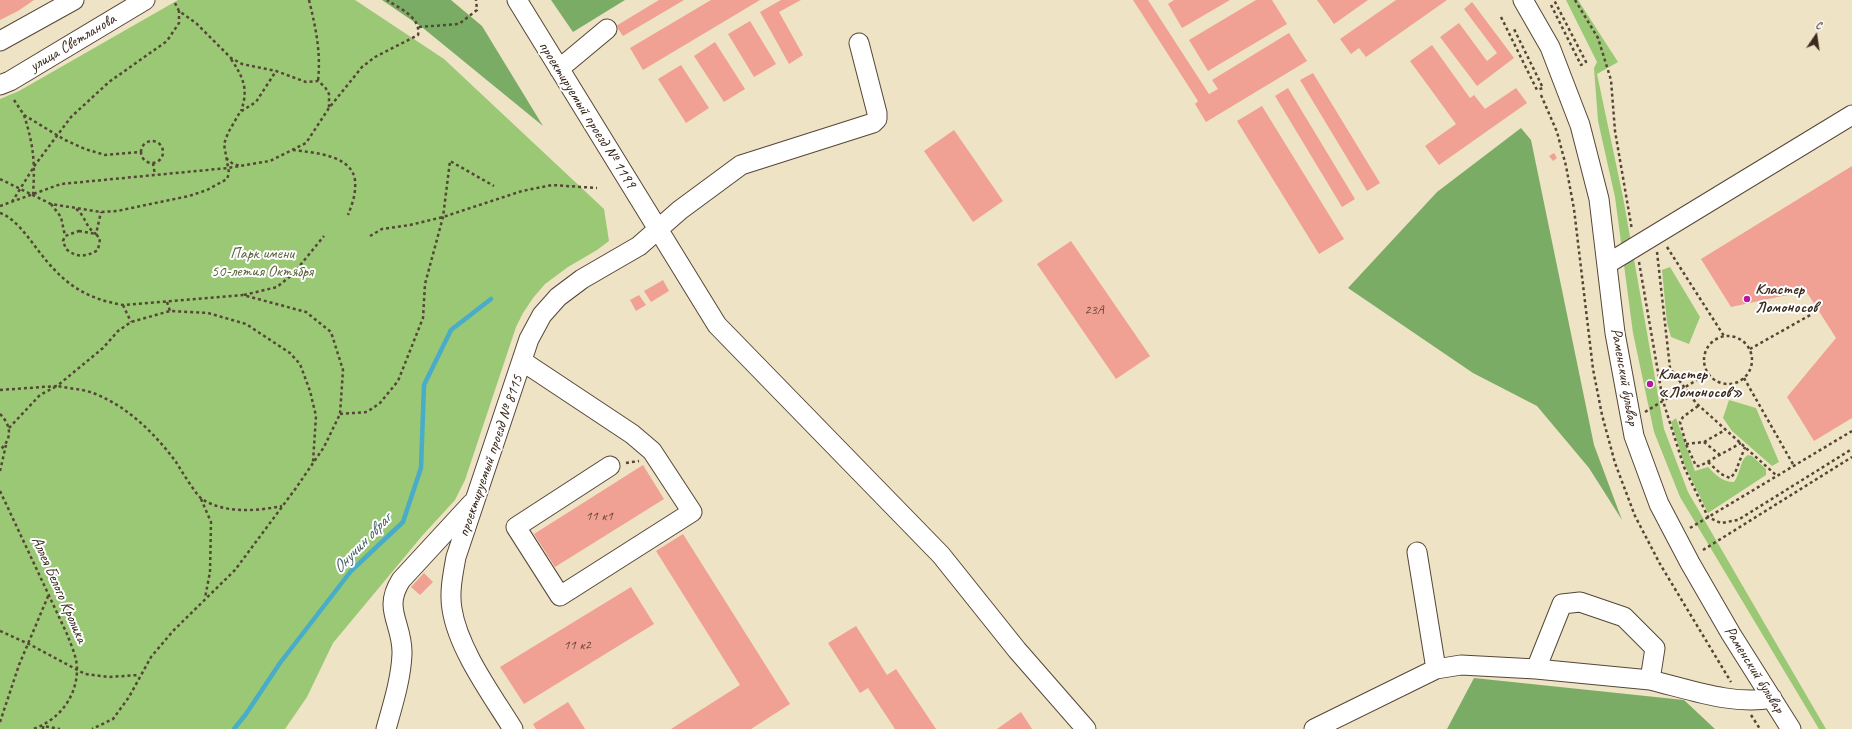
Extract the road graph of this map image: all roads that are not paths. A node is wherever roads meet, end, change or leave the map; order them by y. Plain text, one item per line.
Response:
1 (74, 0) edge
2 (145, 0) edge
3 (517, 0) edge
4 (1523, 0) edge
5 (607, 29) dead end
6 (0, 41) edge
7 (859, 43) dead end
8 (559, 69) junction
9 (0, 85) edge
10 (1852, 115) edge
11 (658, 229) junction
12 (1607, 264) junction
13 (522, 361) junction
14 (610, 466) road end
15 (477, 498) junction
16 (1417, 552) dead end
17 (1436, 669) junction
18 (1536, 669) junction
19 (1650, 680) junction
20 (1772, 698) junction
21 (386, 729) edge
22 (513, 729) edge
23 (1086, 729) edge
24 (1314, 729) edge
25 (1791, 729) edge

1 - 6 street
2 - 9 street, улица Светланова
3 - 8 street, проектируемый проезд № 1199
4 - 12 street, Раменский бульвар
5 - 8 street
7 - 11 street, проектируемый проезд № 8115
8 - 11 street, проектируемый проезд № 1199
10 - 12 street
11 - 13 street, проектируемый проезд № 8115
11 - 23 street, проектируемый проезд № 1199
12 - 20 street, Раменский бульвар
13 - 14 street
13 - 15 street, проектируемый проезд № 8115
15 - 21 street
15 - 22 street, проектируемый проезд № 8115
16 - 17 street
17 - 18 street
17 - 24 street
18 - 19 street
18 - 19 street
19 - 20 street
20 - 25 street, Раменский бульвар

